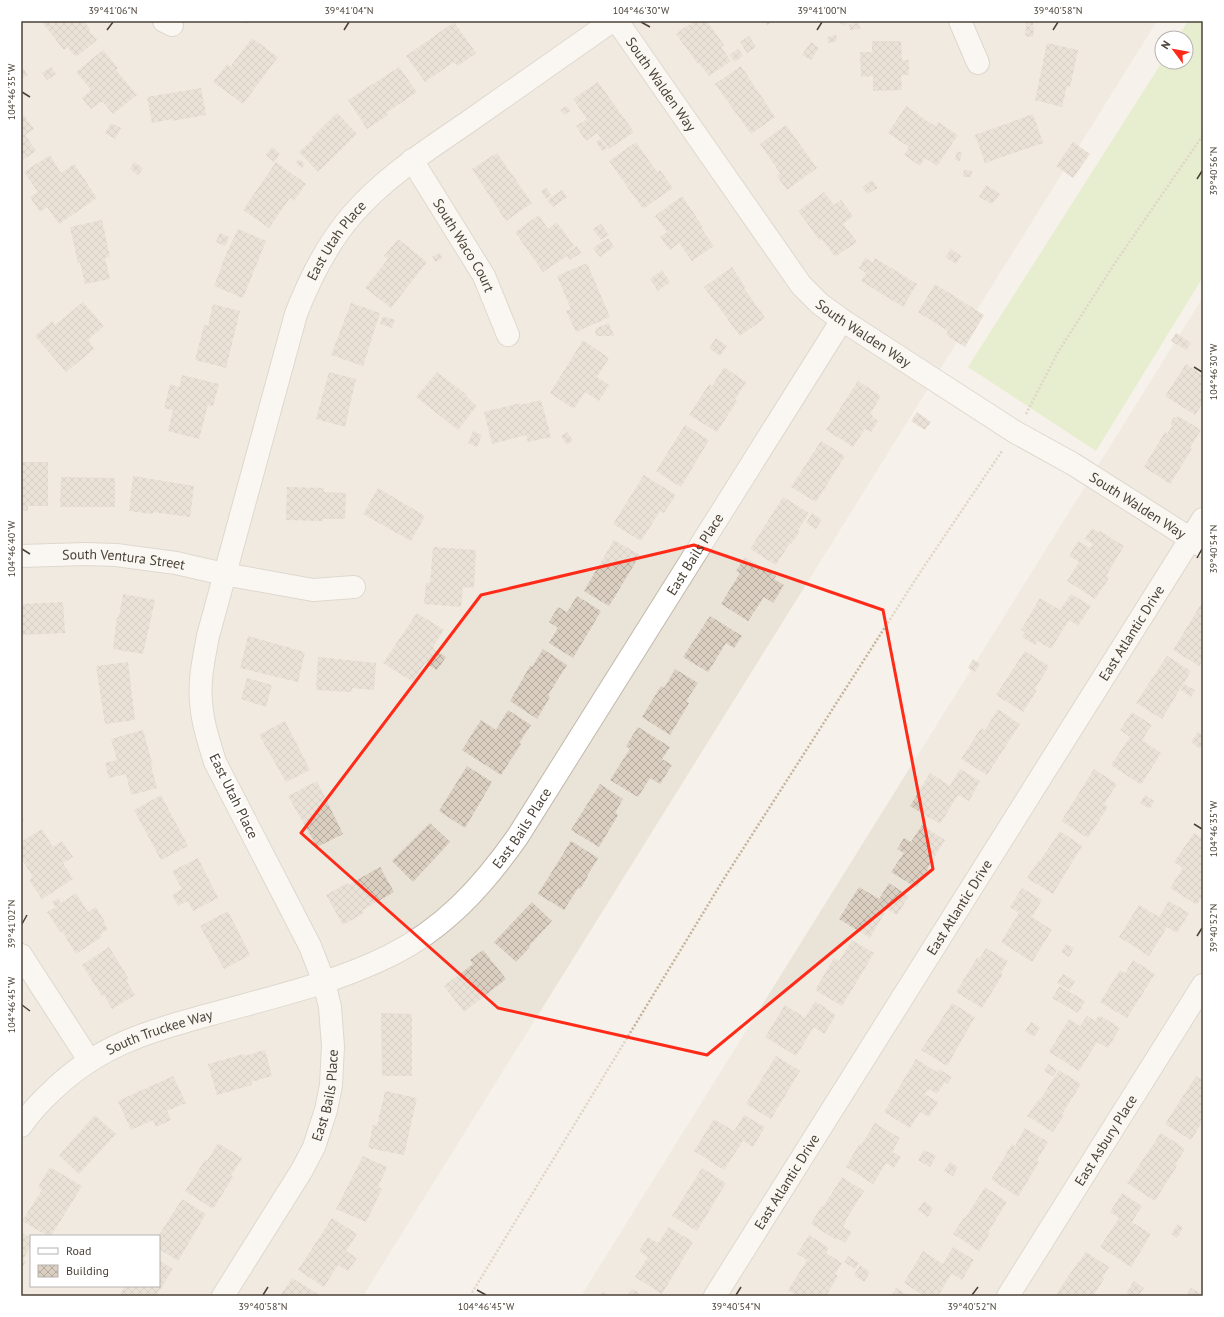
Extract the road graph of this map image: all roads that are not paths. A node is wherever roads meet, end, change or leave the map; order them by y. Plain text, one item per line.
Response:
1 (612, 21) edge
2 (617, 21) edge
3 (960, 21) edge
4 (978, 63) dead end
5 (412, 160) junction
6 (842, 320) junction
7 (508, 335) dead end
8 (1203, 519) edge
9 (1197, 542) edge
10 (21, 556) edge
11 (224, 574) junction
12 (354, 587) dead end
13 (21, 955) edge
14 (324, 982) junction
15 (1203, 984) edge
16 (89, 1060) junction
17 (21, 1126) edge
18 (223, 1296) edge
19 (715, 1296) edge
20 (1008, 1296) edge

1 - 5 street, East Utah Place
2 - 6 street, South Walden Way
3 - 4 street
5 - 7 street, South Waco Court
5 - 11 street, East Utah Place
6 - 9 street, South Walden Way
6 - 14 street, East Bails Place
8 - 9 street, East Atlantic Drive
9 - 19 street, East Atlantic Drive
10 - 11 street, South Ventura Street
11 - 12 street
11 - 14 street, East Utah Place
13 - 16 street
14 - 16 street, South Truckee Way
14 - 18 street, East Bails Place
15 - 20 street, East Asbury Place
16 - 17 street, South Truckee Way

